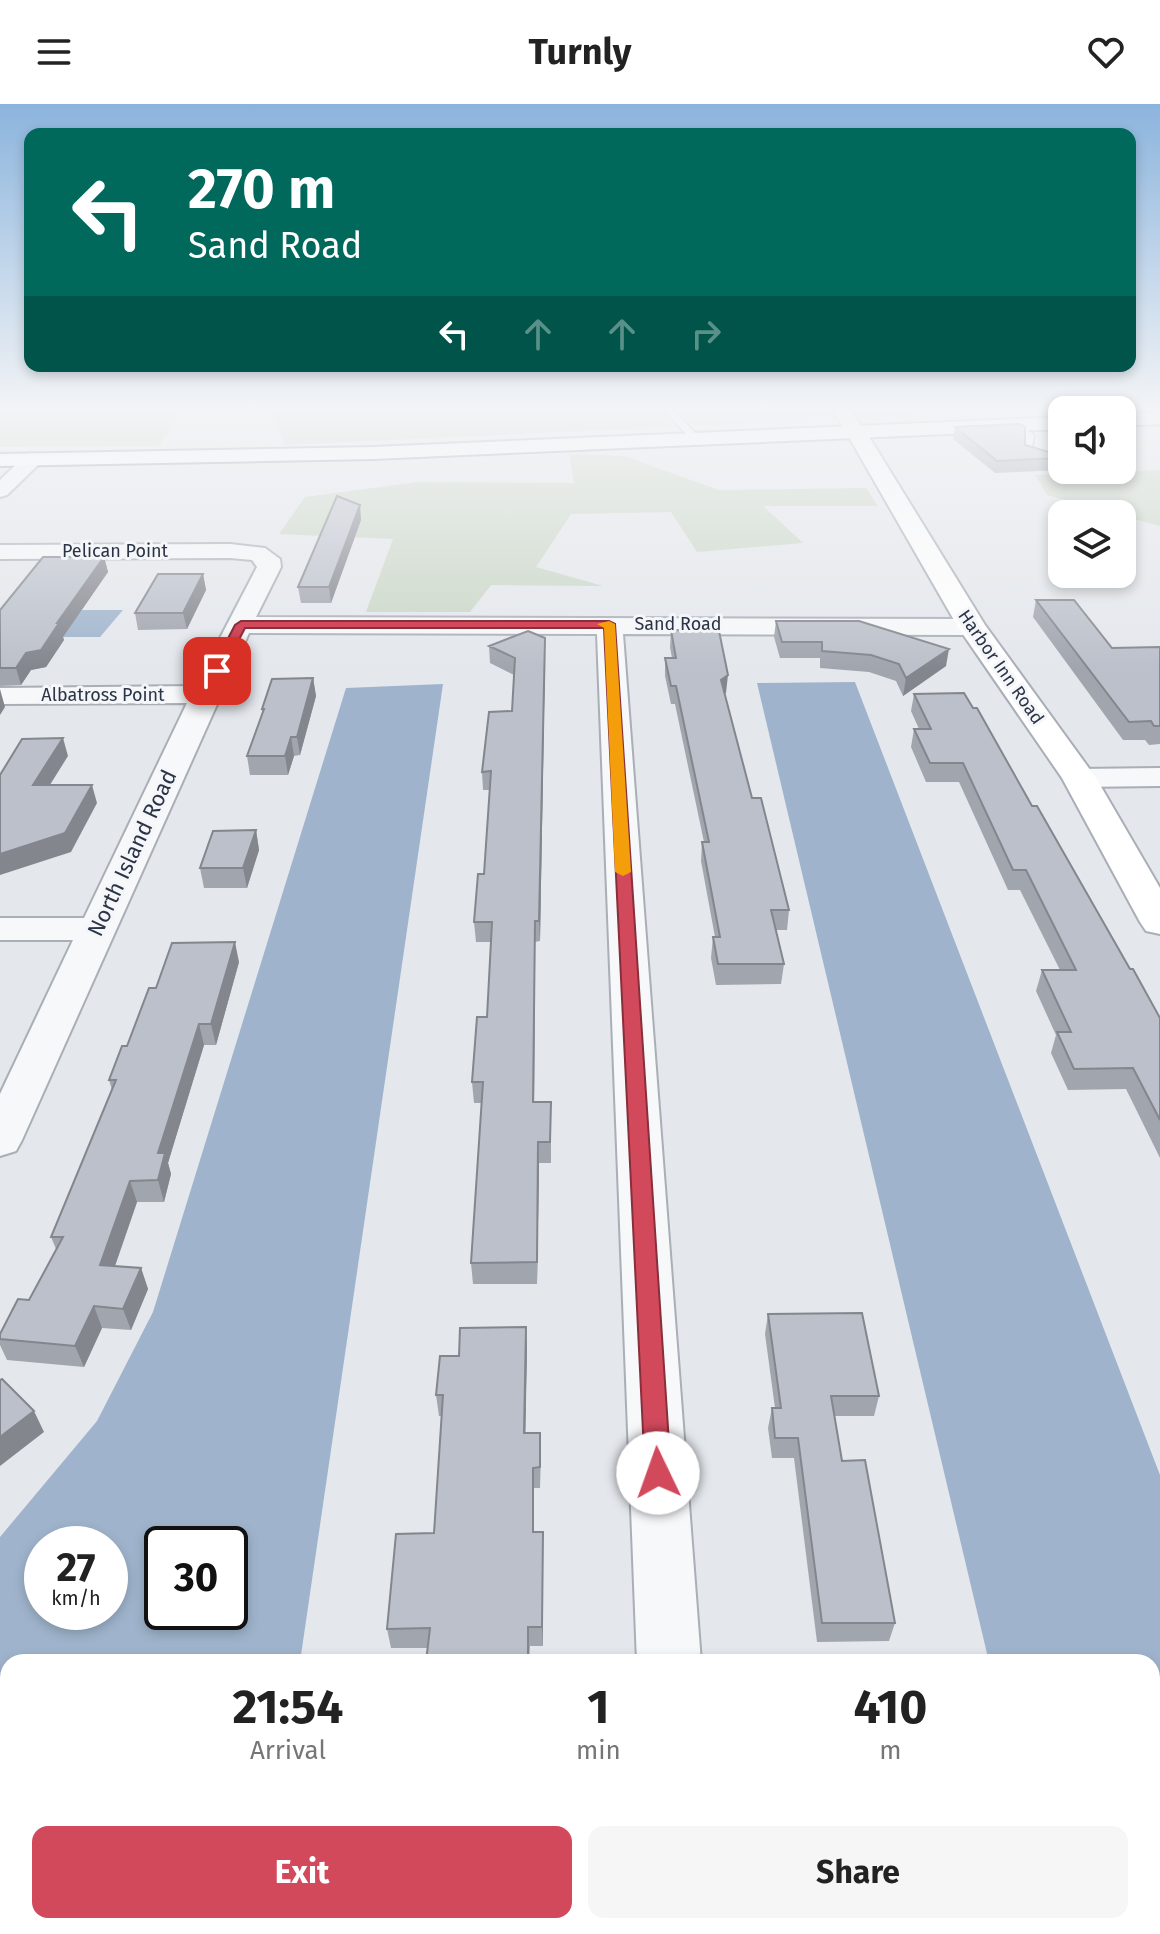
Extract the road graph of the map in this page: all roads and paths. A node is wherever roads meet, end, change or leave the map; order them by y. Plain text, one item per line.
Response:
1 (894, 496) edge
2 (0, 552) edge
3 (269, 567) joint
4 (609, 624) junction
5 (241, 625) junction
6 (972, 627) junction
7 (205, 694) junction
8 (0, 696) edge
9 (1160, 777) edge
10 (1079, 778) junction
11 (1160, 922) edge
12 (0, 929) edge
13 (97, 929) junction
14 (0, 1140) edge
15 (669, 1654) edge

1 - 6 main road, Harbor Inn Road
2 - 3 street, Pelican Point
3 - 5 street, North Island Road
4 - 5 street, Sand Road
4 - 6 street, Sand Road
4 - 15 street
5 - 7 street, North Island Road
6 - 10 main road, Harbor Inn Road
7 - 8 street, Albatross Point
7 - 13 street, North Island Road
9 - 10 street
10 - 11 main road, Harbor Inn Road
12 - 13 street
13 - 14 street, North Island Road

